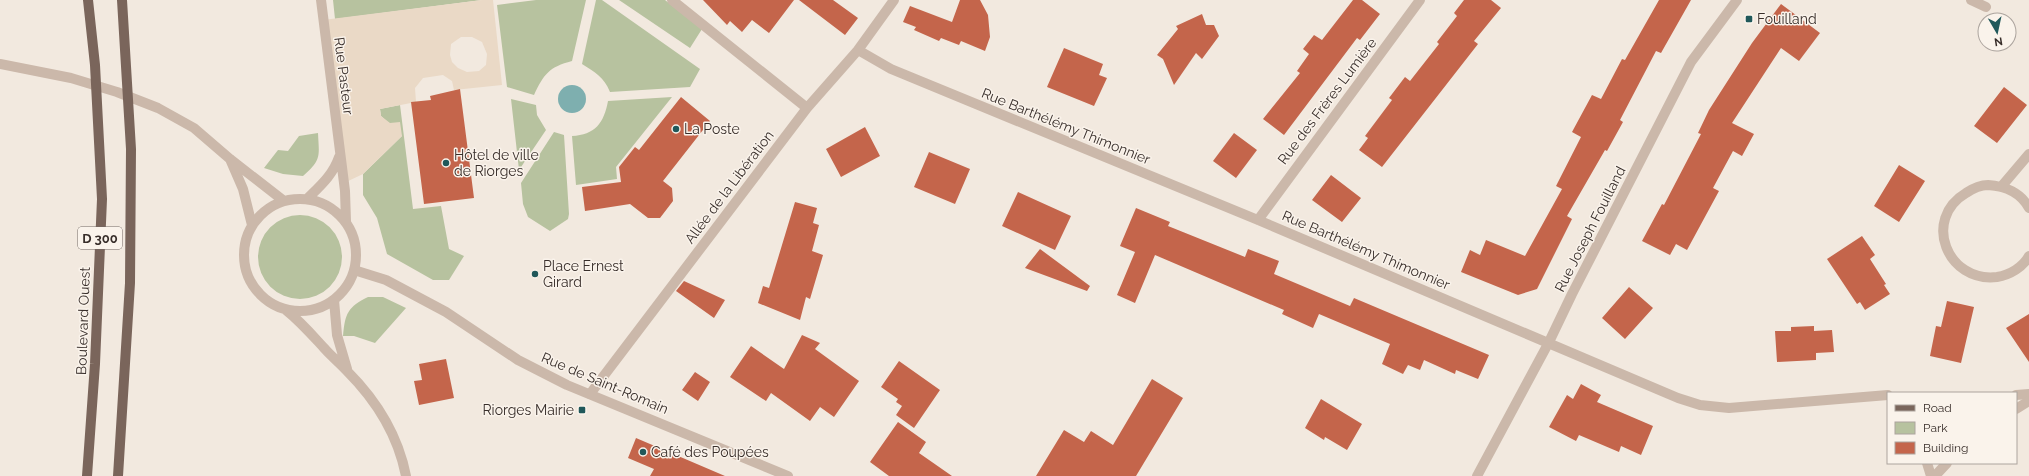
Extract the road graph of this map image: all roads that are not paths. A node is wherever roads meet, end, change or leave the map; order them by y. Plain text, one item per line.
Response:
1 (88, 0) edge
2 (122, 0) edge
3 (321, 0) edge
4 (672, 0) edge
5 (894, 0) edge
6 (1420, 0) edge
7 (1737, 0) edge
8 (1971, 0) edge
9 (1986, 7) dead end
10 (858, 50) junction
11 (0, 64) edge
12 (807, 108) junction
13 (2029, 154) edge
14 (340, 155) junction
15 (230, 160) junction
16 (2001, 186) junction
17 (307, 199) junction
18 (284, 201) junction
19 (2029, 208) edge
20 (1258, 220) junction
21 (346, 222) junction
22 (252, 225) junction
23 (2029, 256) edge
24 (354, 270) junction
25 (334, 300) junction
26 (285, 309) junction
27 (1549, 342) junction
28 (348, 371) junction
29 (590, 394) junction
30 (2029, 394) edge
31 (1877, 395) junction
32 (1887, 395) edge
33 (2017, 395) edge
34 (1887, 400) edge
35 (2029, 401) edge
36 (2017, 408) edge
37 (1927, 464) edge
38 (1946, 464) edge
39 (88, 476) edge
40 (118, 476) edge
41 (406, 476) edge
42 (788, 476) edge
43 (1477, 476) edge
44 (1931, 476) edge
45 (1935, 476) edge

1 - 39 main road, Boulevard Ouest / D 300
2 - 40 main road, D 300
3 - 14 street, Rue Pasteur
4 - 12 street
5 - 10 street, Allée de la Libération
6 - 20 street, Rue des Frères Lumière
7 - 27 street, Rue Joseph Fouilland
8 - 9 street
10 - 12 street, Allée de la Libération
10 - 20 street, Rue Barthélémy Thimonnier
11 - 15 street
12 - 29 street, Allée de la Libération
13 - 16 street
14 - 17 street
14 - 21 street, Rue Pasteur
15 - 18 street
15 - 22 street
16 - 19 street
16 - 23 street
17 - 18 street
17 - 21 street
18 - 22 street
20 - 27 street, Rue Barthélémy Thimonnier
21 - 24 street
22 - 26 street
24 - 25 street
24 - 29 street, Rue de Saint-Romain
25 - 26 street
25 - 28 street
26 - 28 street
27 - 31 street, Rue Barthélémy Thimonnier
27 - 43 street, Rue Joseph Fouilland
28 - 41 street
29 - 42 street, Rue de Saint-Romain
30 - 33 street
31 - 32 street, Rue Barthélémy Thimonnier
31 - 34 street
35 - 36 street
37 - 44 street
38 - 45 street

